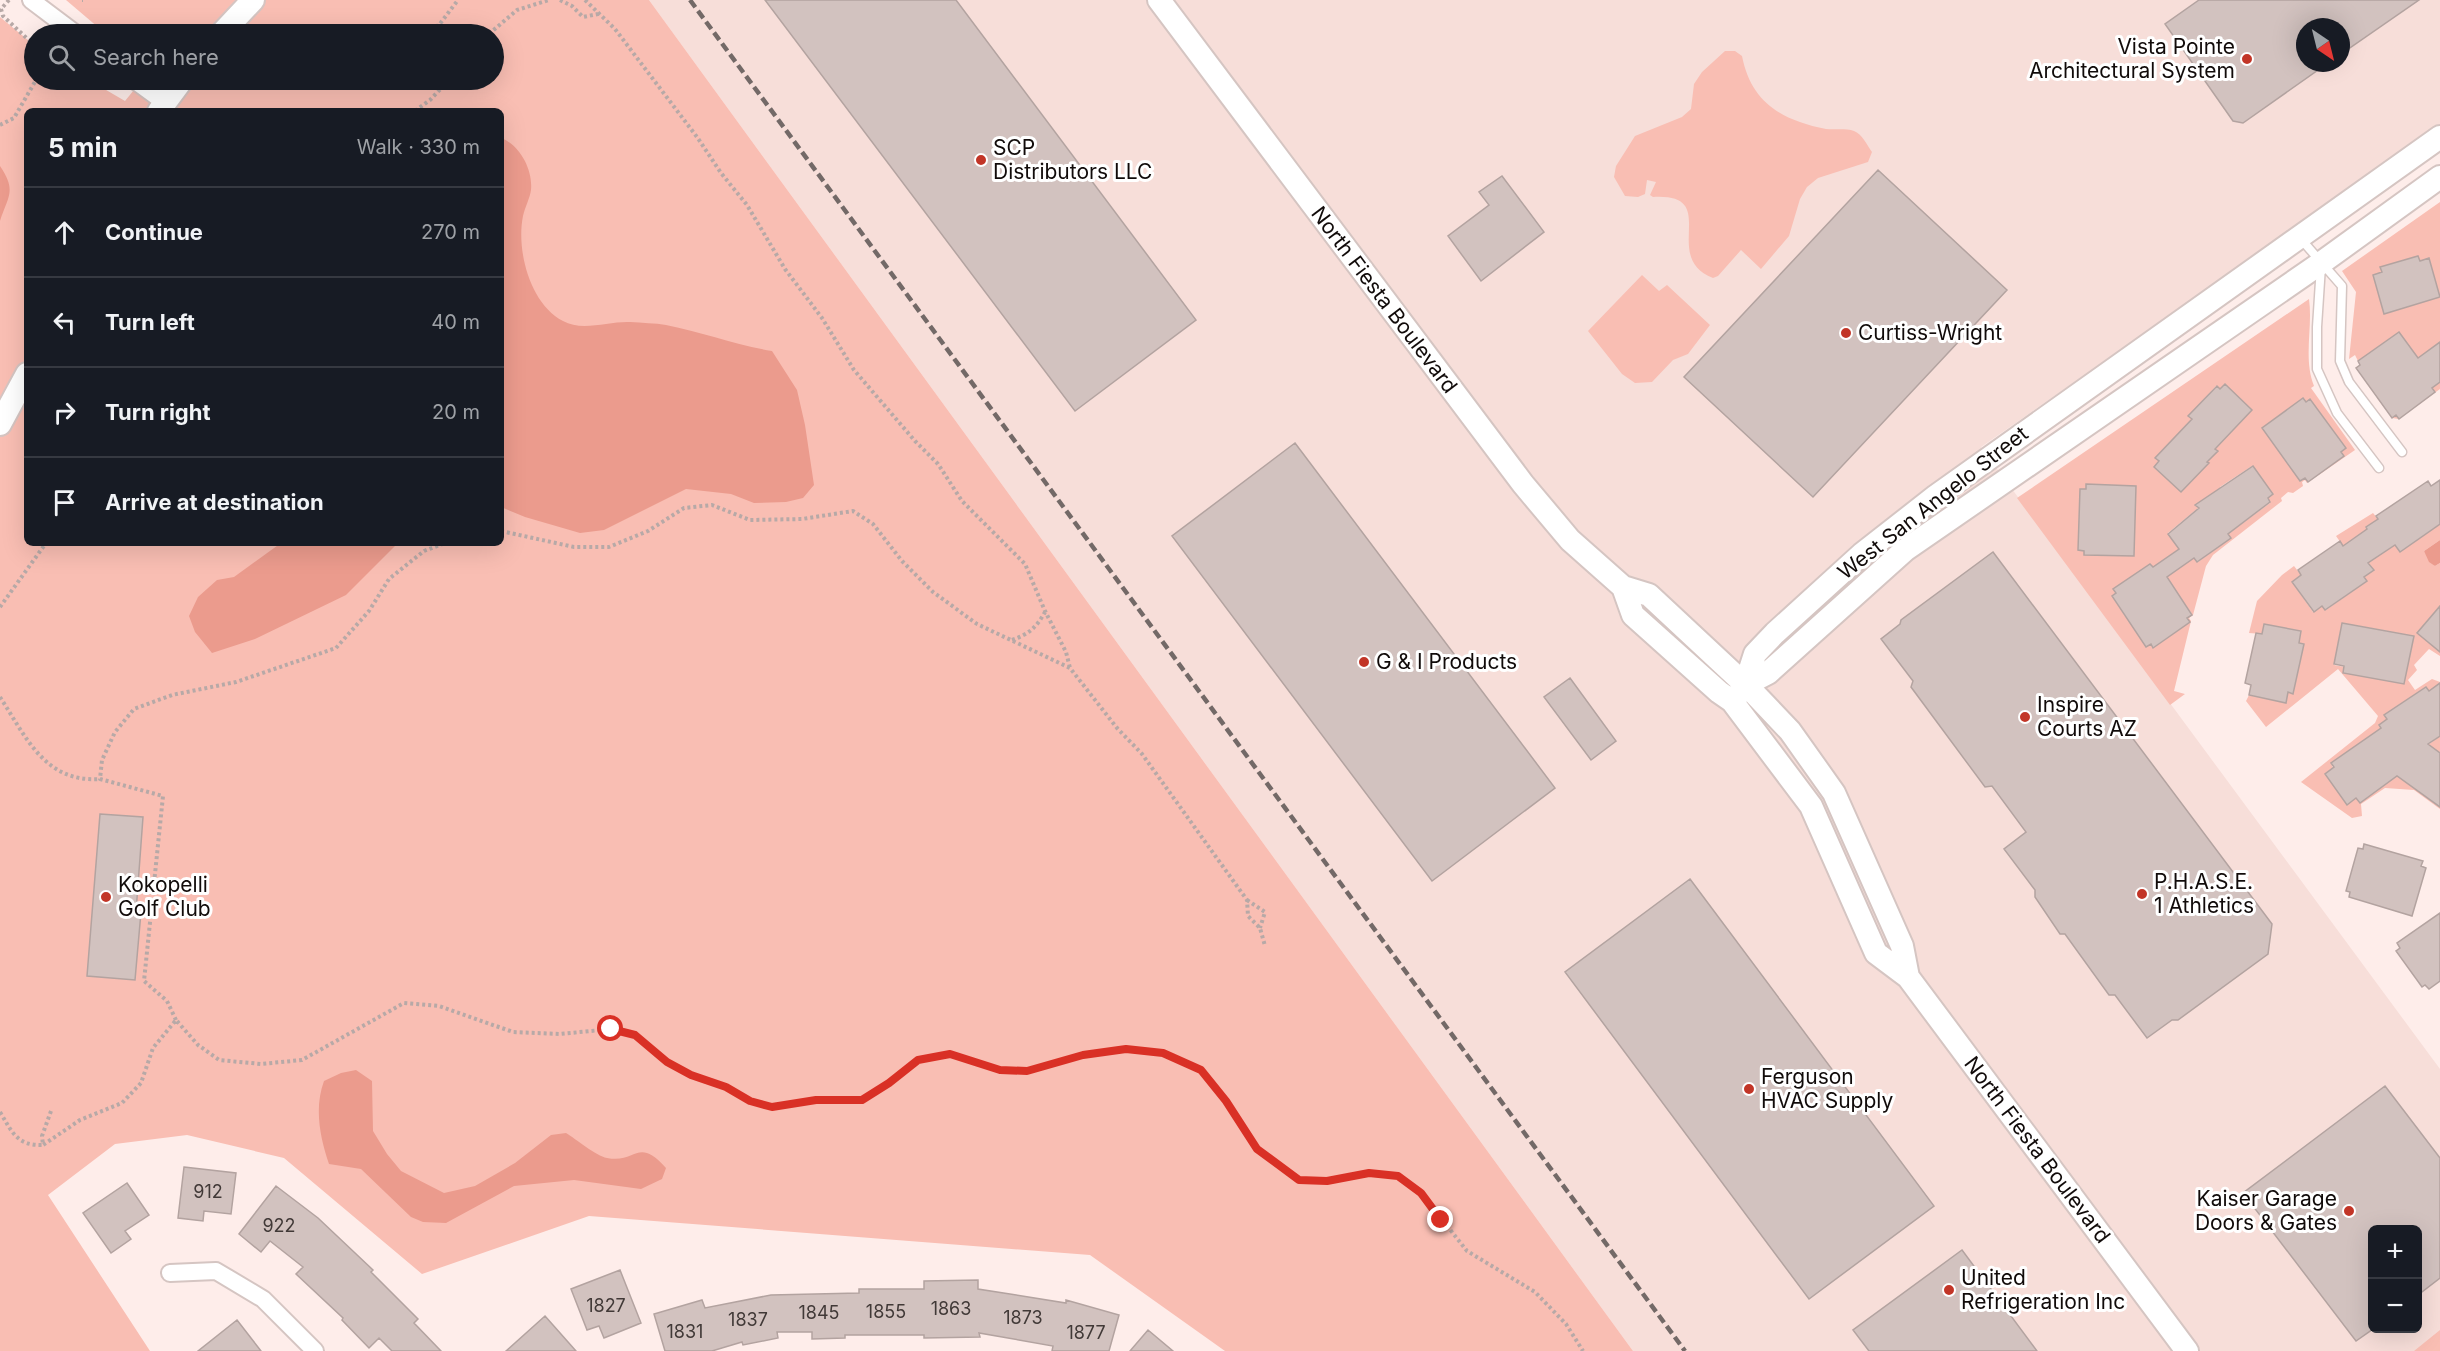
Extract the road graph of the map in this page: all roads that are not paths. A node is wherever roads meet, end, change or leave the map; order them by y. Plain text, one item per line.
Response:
1 (31, 0) edge
2 (253, 0) edge
3 (1159, 0) edge
4 (63, 24) edge
5 (230, 24) edge
6 (144, 90) edge
7 (174, 90) edge
8 (161, 107) edge
9 (2440, 137) edge
10 (2440, 177) edge
11 (2299, 237) junction
12 (2321, 263) junction
13 (24, 380) edge
14 (0, 424) edge
15 (2402, 452) dead end
16 (2379, 468) dead end
17 (1738, 693) junction
18 (170, 1273) dead end
19 (315, 1351) edge
20 (2187, 1351) edge

1 - 4 street
2 - 5 street
3 - 17 street, North Fiesta Boulevard
6 - 8 street
7 - 8 street
9 - 11 street, West San Angelo Street
10 - 12 street, West San Angelo Street
11 - 12 lane
11 - 17 street, West San Angelo Street
12 - 15 lane
12 - 16 lane
12 - 17 street, West San Angelo Street
13 - 14 street
17 - 20 street, North Fiesta Boulevard
18 - 19 street

